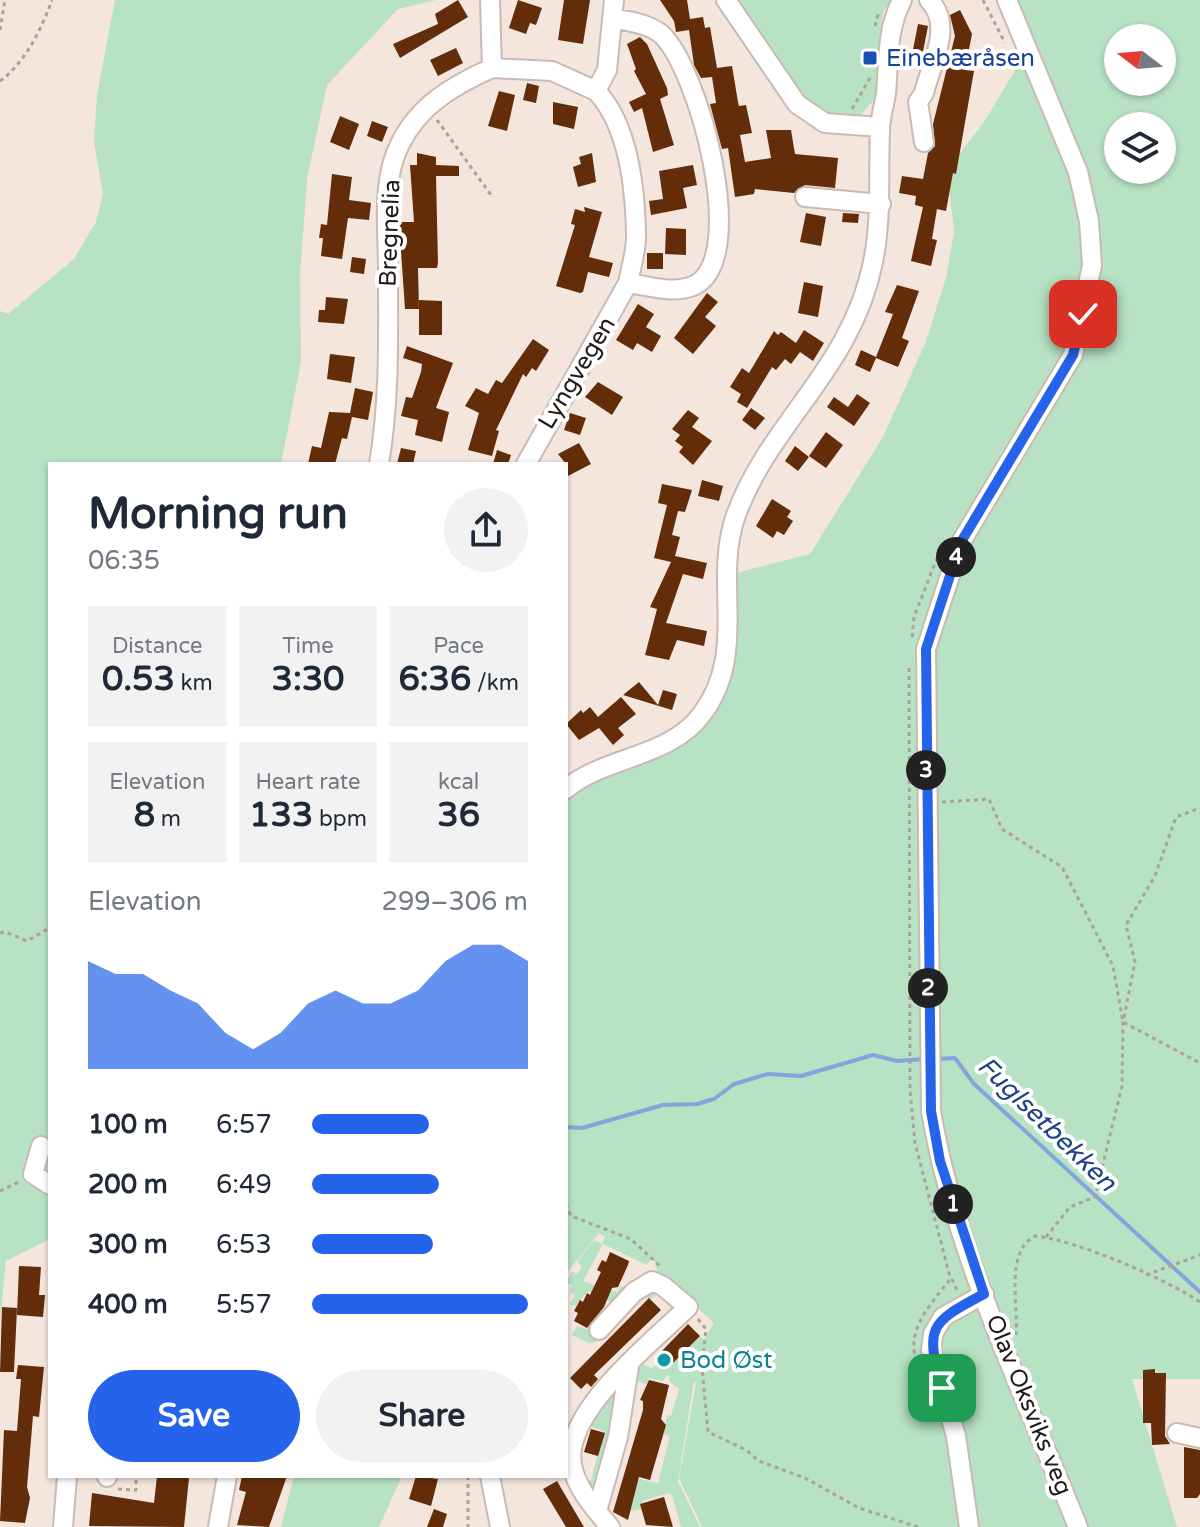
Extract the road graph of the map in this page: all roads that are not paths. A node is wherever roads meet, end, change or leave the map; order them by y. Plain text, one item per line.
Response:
1 (490, 0) edge
2 (726, 0) edge
3 (902, 0) edge
4 (929, 0) edge
5 (1007, 0) edge
6 (614, 10) edge
7 (492, 68) junction
8 (596, 91) junction
9 (885, 96) junction
10 (918, 102) junction
11 (880, 127) junction
12 (924, 142) dead end
13 (805, 197) dead end
14 (881, 204) junction
15 (628, 283) junction
16 (379, 462) edge
17 (527, 462) edge
18 (568, 788) edge
19 (41, 1146) dead end
20 (48, 1184) edge
21 (984, 1294) junction
22 (599, 1330) dead end
23 (629, 1366) junction
24 (1177, 1433) dead end
25 (1200, 1438) edge
26 (67, 1478) edge
27 (227, 1478) edge
28 (490, 1478) edge
29 (606, 1521) edge
30 (63, 1527) edge
31 (218, 1527) edge
32 (500, 1527) edge
33 (618, 1527) edge
34 (969, 1527) edge
35 (1078, 1527) edge

1 - 7 street
2 - 11 street
3 - 9 street
4 - 10 street
5 - 21 street, Olav Oksviks veg
6 - 8 street
6 - 15 street
7 - 8 street
7 - 16 street, Bregnelia
8 - 15 street, Lyngvegen
9 - 10 street
9 - 11 street
10 - 12 street
11 - 14 street
13 - 14 street
14 - 18 street
15 - 17 street, Lyngvegen
19 - 20 street
21 - 34 street
21 - 35 street, Olav Oksviks veg
22 - 23 street
23 - 29 street
23 - 29 street
24 - 25 street
26 - 30 street
27 - 31 street
28 - 32 street
29 - 33 street

